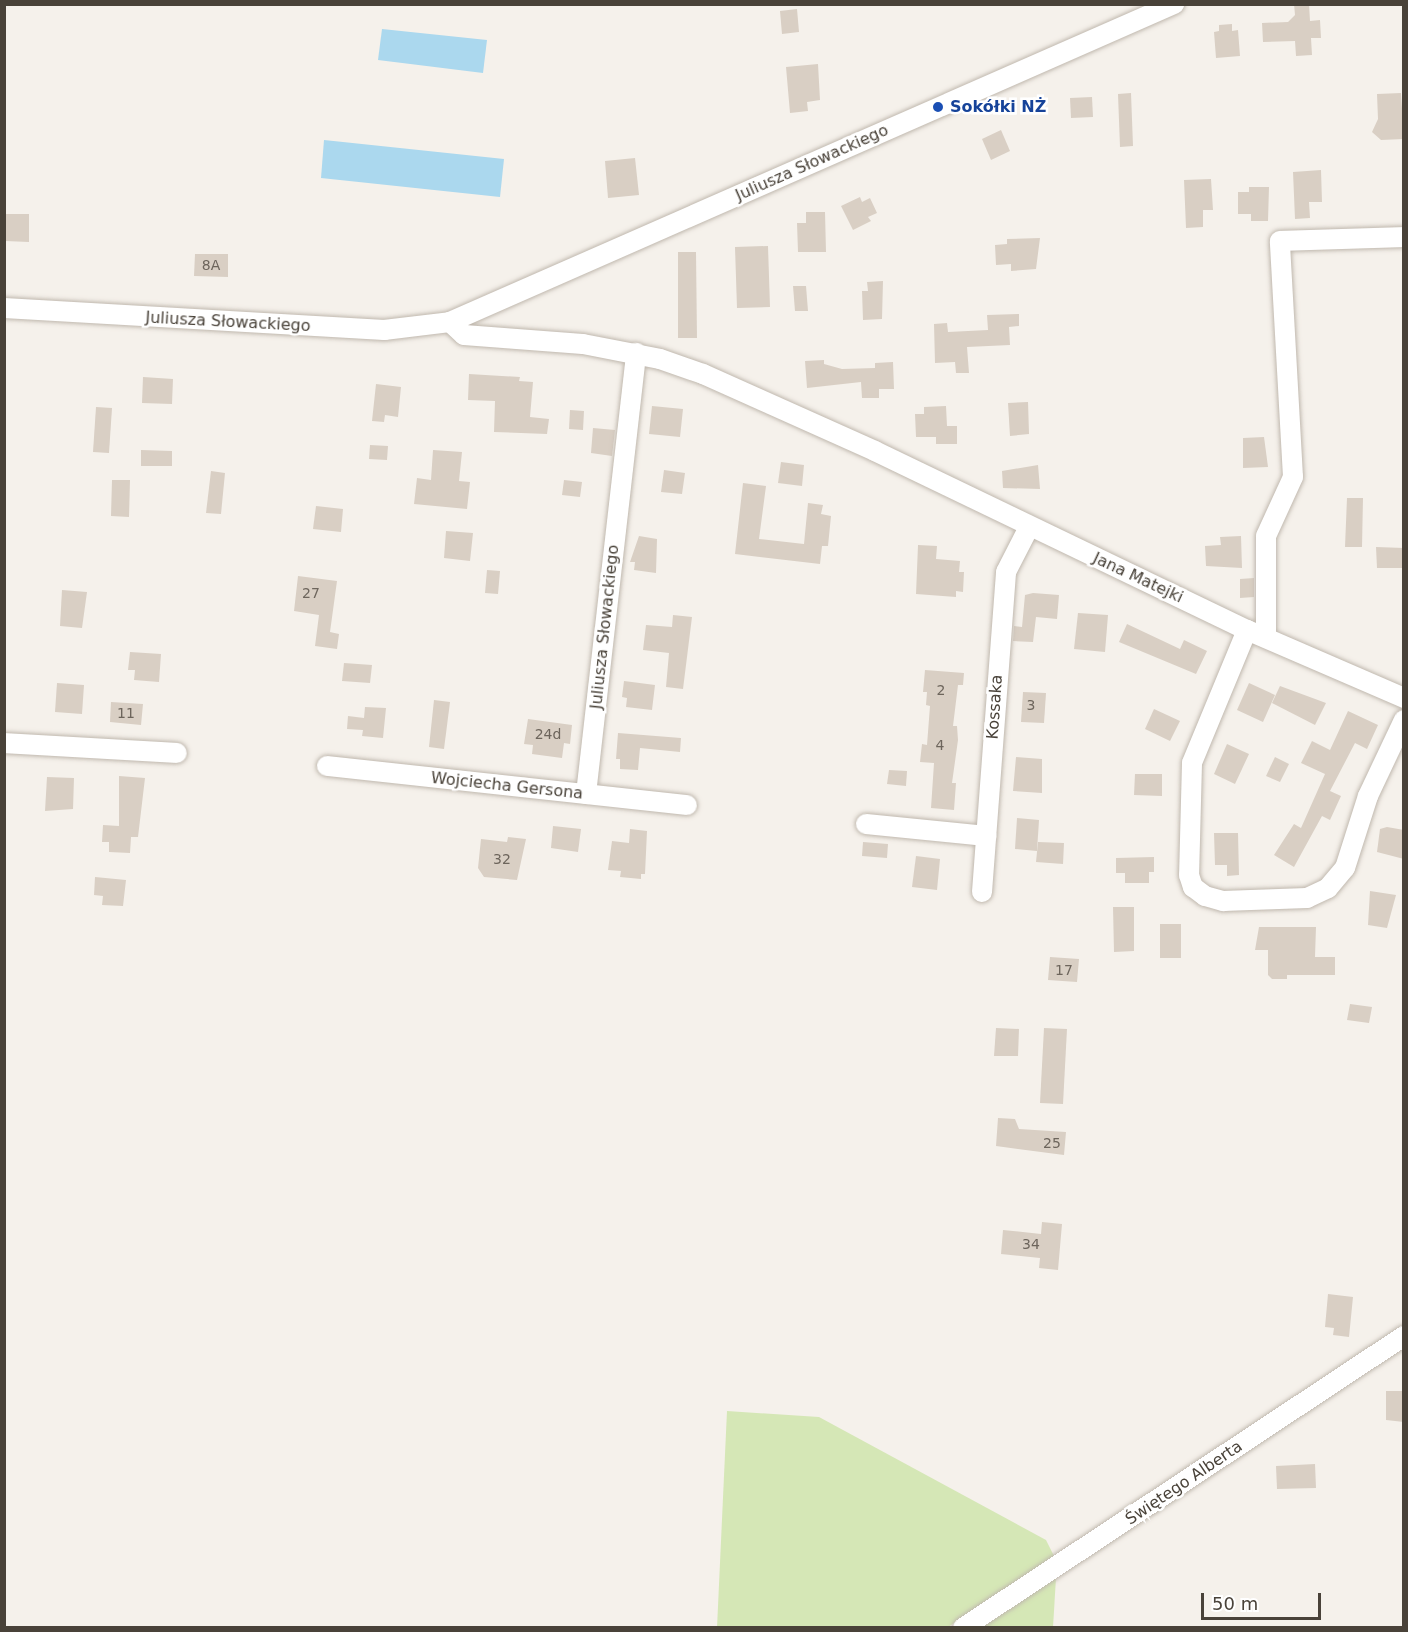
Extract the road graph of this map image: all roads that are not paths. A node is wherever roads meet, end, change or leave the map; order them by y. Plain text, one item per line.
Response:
1 (1174, 4) edge
2 (1404, 237) edge
3 (4, 308) edge
4 (450, 322) junction
5 (636, 353) junction
6 (1029, 527) junction
7 (1247, 630) junction
8 (1266, 638) junction
9 (1404, 698) edge
10 (1404, 720) edge
11 (4, 743) edge
12 (177, 753) dead end
13 (327, 766) dead end
14 (586, 794) junction
15 (687, 805) dead end
16 (866, 824) dead end
17 (986, 836) junction
18 (982, 892) dead end
19 (1404, 1336) edge
20 (963, 1628) edge

1 - 4 street, Juliusza Słowackiego
2 - 8 street
3 - 4 street, Juliusza Słowackiego
4 - 5 street
5 - 6 street, Jana Matejki
5 - 14 street, Juliusza Słowackiego
6 - 7 street, Jana Matejki
6 - 17 street, Kossaka
7 - 8 street, Jana Matejki
7 - 10 street
8 - 9 street, Jana Matejki
11 - 12 street
13 - 14 street, Wojciecha Gersona
14 - 15 street, Wojciecha Gersona
16 - 17 street
17 - 18 street, Kossaka
19 - 20 street, Świętego Alberta

